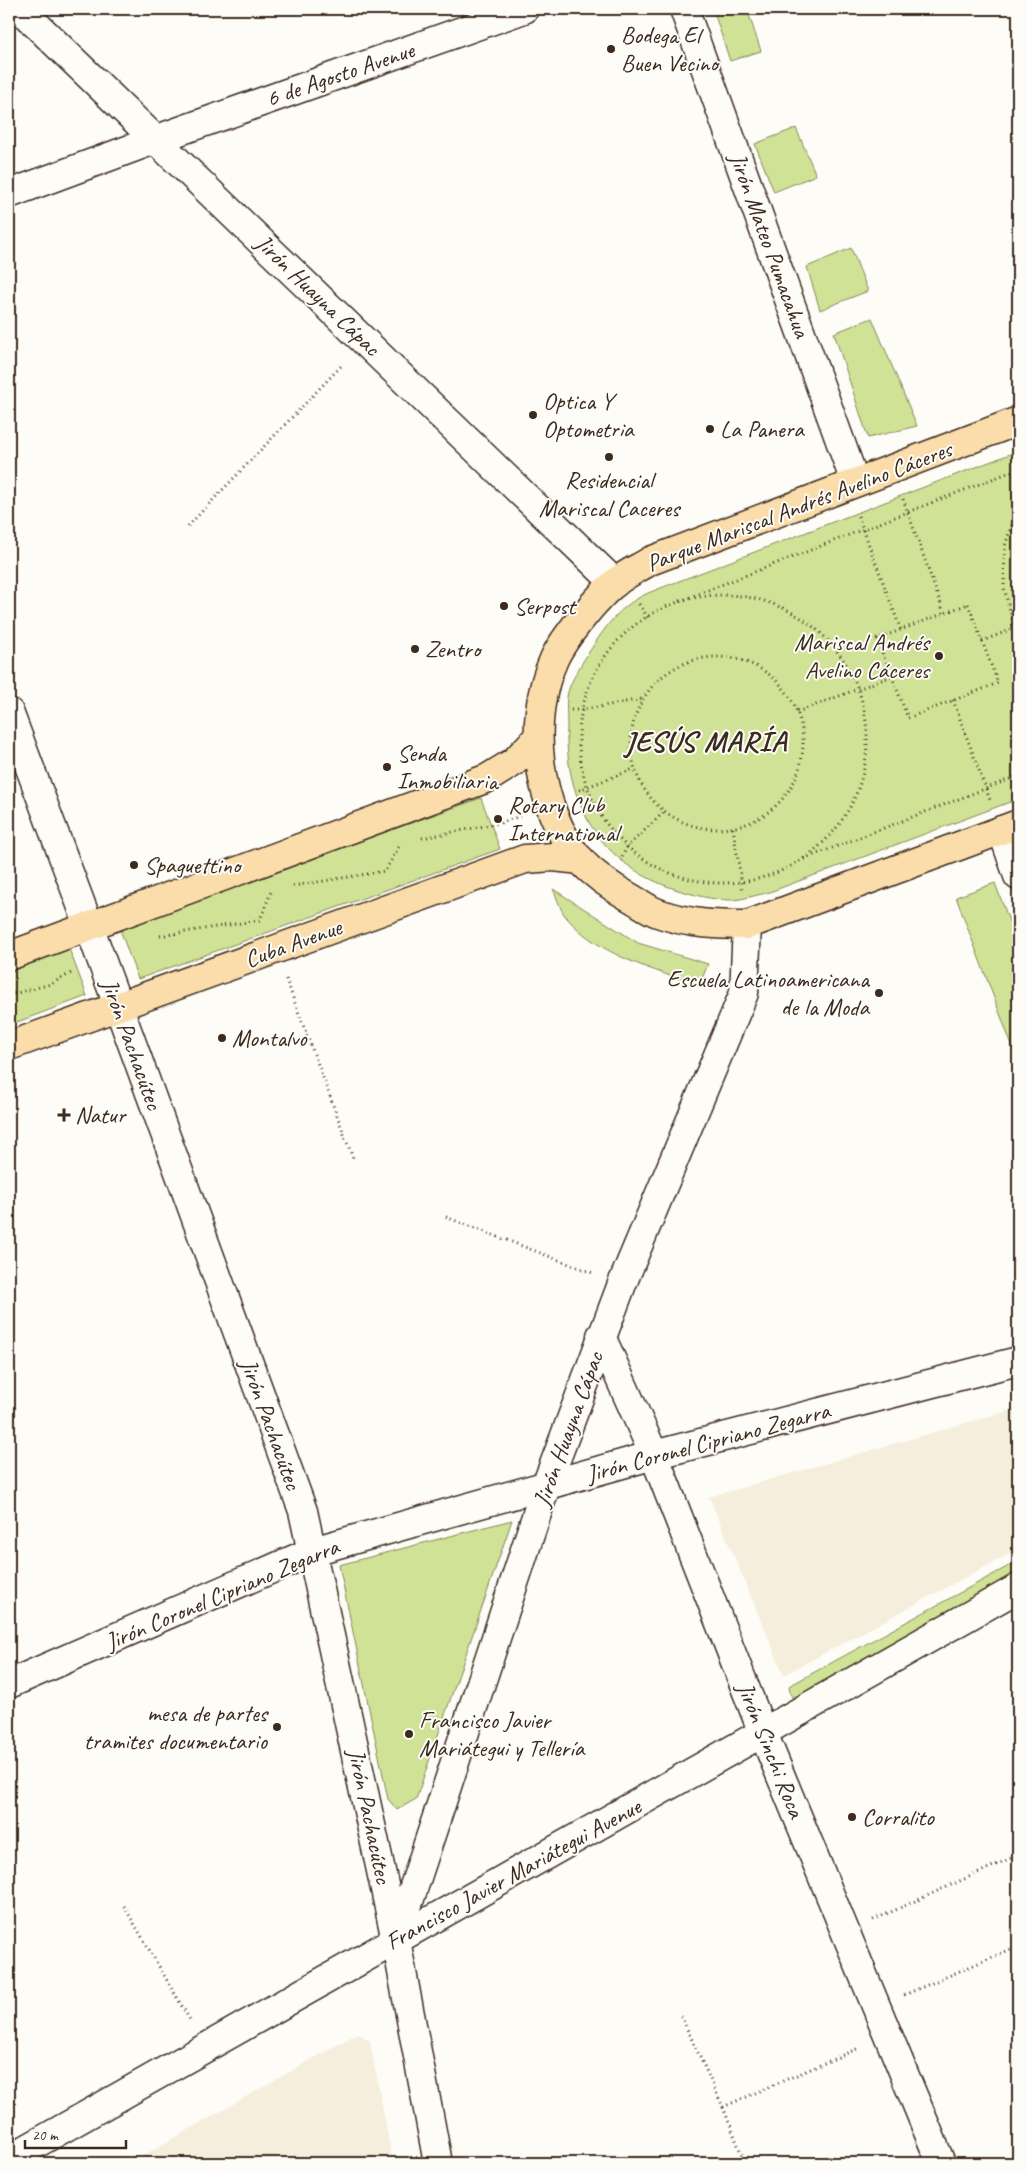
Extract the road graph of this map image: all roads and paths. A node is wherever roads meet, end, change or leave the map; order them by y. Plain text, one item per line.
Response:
1 (20, 9) edge
2 (524, 9) edge
3 (684, 9) edge
4 (157, 139) junction
5 (9, 194) edge
6 (365, 341) junction
7 (1018, 421) edge
8 (892, 468) junction
9 (1018, 469) edge
10 (850, 484) junction
11 (1018, 506) edge
12 (908, 512) junction
13 (188, 526) dead end
14 (863, 530) junction
15 (615, 583) junction
16 (670, 605) junction
17 (944, 613) junction
18 (1016, 628) edge
19 (901, 630) junction
20 (1018, 634) edge
21 (982, 641) junction
22 (892, 676) junction
23 (859, 689) junction
24 (642, 699) junction
25 (953, 700) junction
26 (539, 708) junction
27 (581, 710) junction
28 (9, 712) edge
29 (798, 712) junction
30 (538, 737) junction
31 (634, 769) junction
32 (1018, 776) edge
33 (586, 787) junction
34 (985, 789) junction
35 (550, 805) junction
36 (664, 812) junction
37 (1010, 827) edge
38 (733, 828) junction
39 (419, 839) dead end
40 (401, 843) dead end
41 (627, 847) junction
42 (580, 860) junction
43 (801, 860) junction
44 (1018, 876) edge
45 (742, 882) junction
46 (608, 885) junction
47 (291, 887) dead end
48 (272, 890) dead end
49 (747, 925) junction
50 (89, 926) junction
51 (155, 937) dead end
52 (275, 950) junction
53 (9, 956) edge
54 (101, 957) junction
55 (9, 995) edge
56 (118, 1006) junction
57 (9, 1046) edge
58 (354, 1161) dead end
59 (446, 1217) dead end
60 (622, 1284) junction
61 (601, 1336) junction
62 (1018, 1361) edge
63 (654, 1455) junction
64 (546, 1486) junction
65 (313, 1551) junction
66 (1018, 1588) edge
67 (9, 1684) edge
68 (763, 1733) junction
69 (1018, 1855) edge
70 (124, 1906) dead end
71 (845, 1932) junction
72 (396, 1940) junction
73 (1018, 1946) edge
74 (876, 2007) junction
75 (681, 2016) dead end
76 (888, 2035) junction
77 (206, 2047) junction
78 (723, 2107) junction
79 (9, 2159) edge
80 (438, 2163) edge
81 (745, 2163) edge
82 (941, 2163) edge

1 - 4 street, Jirón Huayna Cápac
2 - 4 street, 6 de Agosto Avenue
3 - 10 street, Jirón Mateo Pumacahua
4 - 5 street, 6 de Agosto Avenue
4 - 6 street, Jirón Huayna Cápac
6 - 13 path
6 - 15 street, Jirón Huayna Cápac
7 - 8 main road, Parque Mariscal Andrés Avelino Cáceres
8 - 10 main road, Parque Mariscal Andrés Avelino Cáceres
8 - 12 path
9 - 12 path
10 - 14 path
10 - 15 main road, Parque Mariscal Andrés Avelino Cáceres
11 - 18 path
12 - 14 path
12 - 17 path
14 - 16 path
14 - 19 path
15 - 26 main road, Parque Mariscal Andrés Avelino Cáceres
16 - 23 path
16 - 27 path
17 - 19 path
17 - 21 path
18 - 20 path
18 - 21 path
19 - 22 path
21 - 25 path
22 - 23 path
22 - 25 path
23 - 29 path
23 - 43 path
24 - 27 path
24 - 29 path
24 - 31 path
25 - 34 path
26 - 27 path
26 - 30 main road, Parque Mariscal Andrés Avelino Cáceres
27 - 33 path
28 - 50 street, Jirón Pachacútec
29 - 38 path
30 - 35 main road, Parque Mariscal Andrés Avelino Cáceres
30 - 50 main road
31 - 33 path
31 - 36 path
32 - 34 path
33 - 35 path
33 - 41 path
34 - 37 path
34 - 43 path
35 - 39 path
35 - 42 main road, Parque Mariscal Andrés Avelino Cáceres
36 - 38 path
36 - 41 path
37 - 44 street
37 - 49 main road, Parque Mariscal Andrés Avelino Cáceres
38 - 45 path
40 - 47 path
41 - 45 path
41 - 46 path
42 - 46 main road, Parque Mariscal Andrés Avelino Cáceres
42 - 52 main road, Cuba Avenue
43 - 45 path
45 - 49 path
46 - 49 main road, Parque Mariscal Andrés Avelino Cáceres
48 - 51 path
49 - 60 street, Jirón Huayna Cápac
50 - 53 main road
50 - 54 street, Jirón Pachacútec
52 - 56 main road, Cuba Avenue
52 - 58 path
54 - 55 path
54 - 56 street, Jirón Pachacútec
56 - 57 main road, Cuba Avenue
56 - 65 street, Jirón Pachacútec
59 - 60 path
60 - 61 street, Jirón Huayna Cápac
61 - 63 street, Jirón Sinchi Roca
61 - 64 street, Jirón Huayna Cápac
62 - 63 street, Jirón Coronel Cipriano Zegarra
63 - 64 street, Jirón Coronel Cipriano Zegarra
63 - 68 street, Jirón Sinchi Roca
64 - 65 street, Jirón Coronel Cipriano Zegarra
64 - 72 street, Jirón Huayna Cápac
65 - 67 street, Jirón Coronel Cipriano Zegarra
65 - 72 street, Jirón Pachacútec
66 - 68 street, Francisco Javier Mariátegui Avenue
68 - 71 street, Jirón Sinchi Roca
68 - 72 street, Francisco Javier Mariátegui Avenue
69 - 71 path
70 - 77 path
71 - 74 street, Jirón Sinchi Roca
72 - 77 street, Francisco Javier Mariátegui Avenue
72 - 80 street, Jirón Pachacútec
73 - 74 path
74 - 76 street, Jirón Sinchi Roca
75 - 78 path
76 - 78 path
76 - 82 street, Jirón Sinchi Roca
77 - 79 street, Francisco Javier Mariátegui Avenue
78 - 81 path

